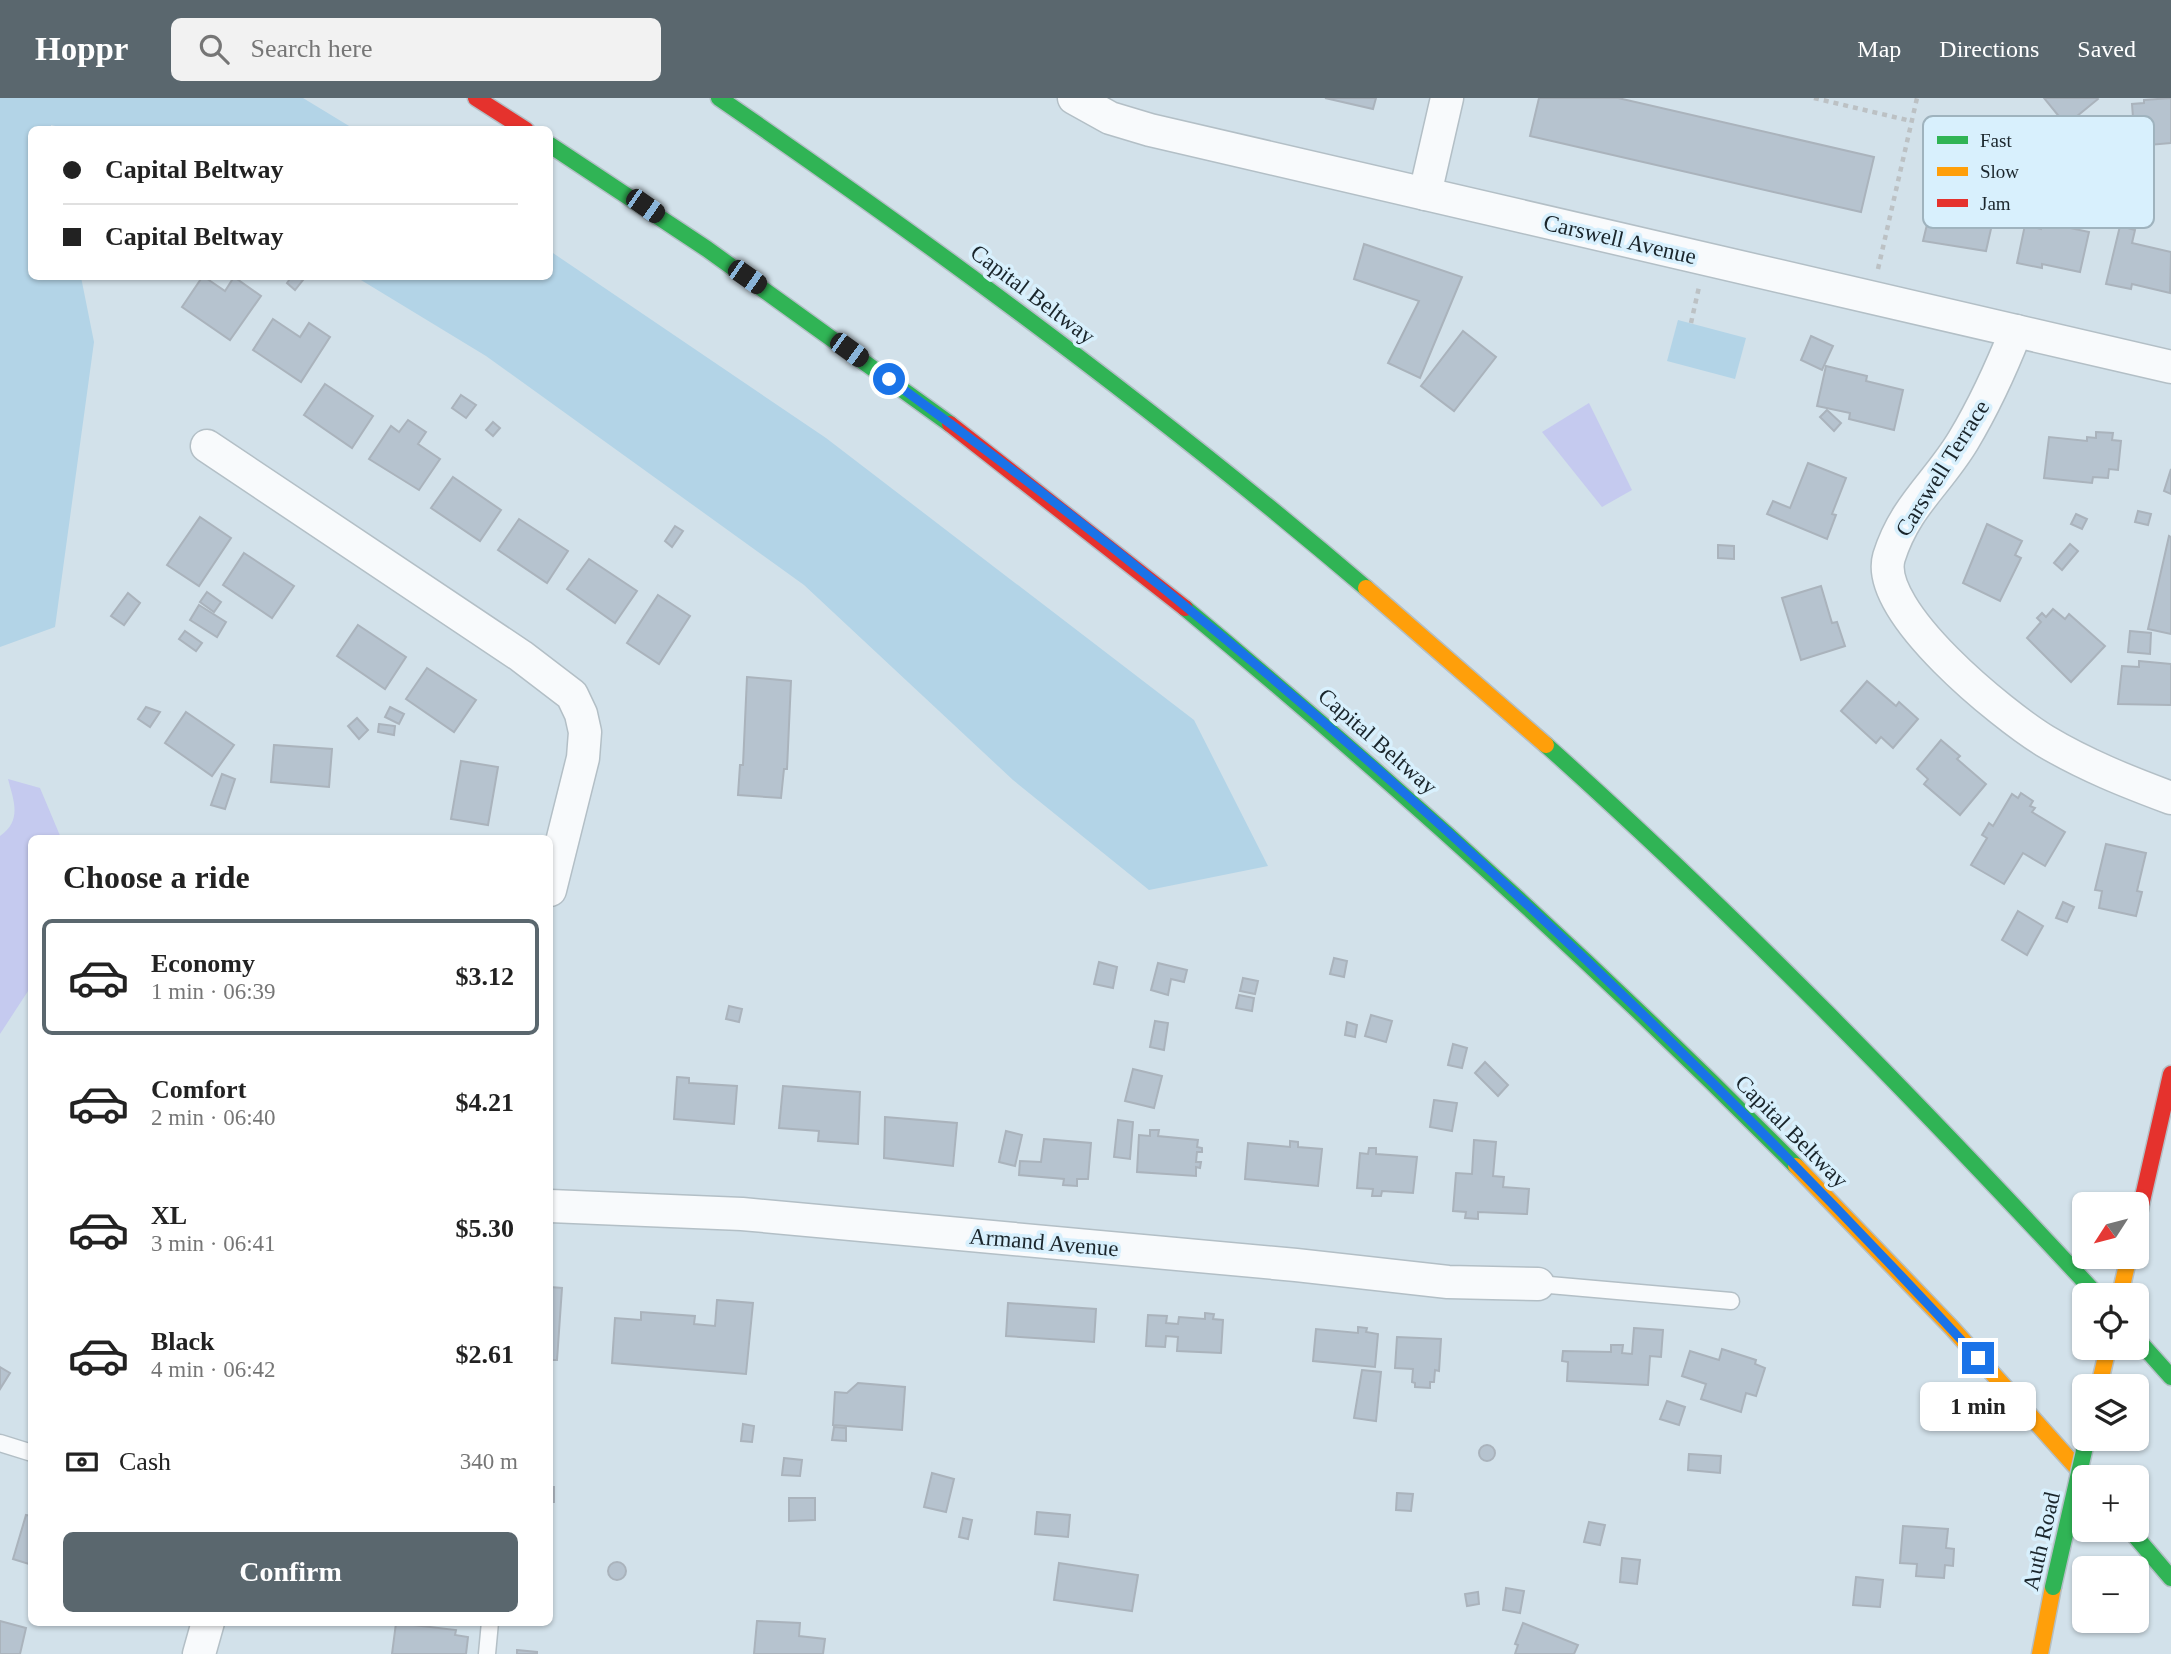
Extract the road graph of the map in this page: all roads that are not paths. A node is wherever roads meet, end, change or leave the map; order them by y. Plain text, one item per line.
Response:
1 (476, 98) edge
2 (719, 98) edge
3 (1074, 98) edge
4 (1447, 98) edge
5 (520, 126) edge
6 (553, 147) edge
7 (1425, 194) junction
8 (2016, 331) junction
9 (2171, 367) edge
10 (207, 446) dead end
11 (2171, 798) edge
12 (553, 878) edge
13 (2171, 1074) edge
14 (2144, 1192) edge
15 (553, 1206) edge
16 (2086, 1283) edge
17 (1538, 1284) joint
18 (1731, 1301) dead end
19 (2149, 1352) edge
20 (2171, 1377) edge
21 (0, 1443) edge
22 (28, 1451) edge
23 (2084, 1451) edge
24 (2074, 1465) edge
25 (2140, 1542) edge
26 (2171, 1578) edge
27 (207, 1626) edge
28 (490, 1626) edge
29 (198, 1654) edge
30 (486, 1654) edge
31 (2040, 1654) edge

1 - 5 main road
2 - 16 main road, Capital Beltway
3 - 7 street, Carswell Avenue
4 - 7 street
6 - 24 main road, Capital Beltway
7 - 8 street, Carswell Avenue
8 - 9 street, Carswell Avenue
8 - 11 street, Carswell Terrace
10 - 12 street
13 - 14 main road
15 - 17 street, Armand Avenue
17 - 18 lane
19 - 20 main road
21 - 22 lane
23 - 31 main road, Auth Road, bridge
25 - 26 main road
27 - 29 street
28 - 30 lane

